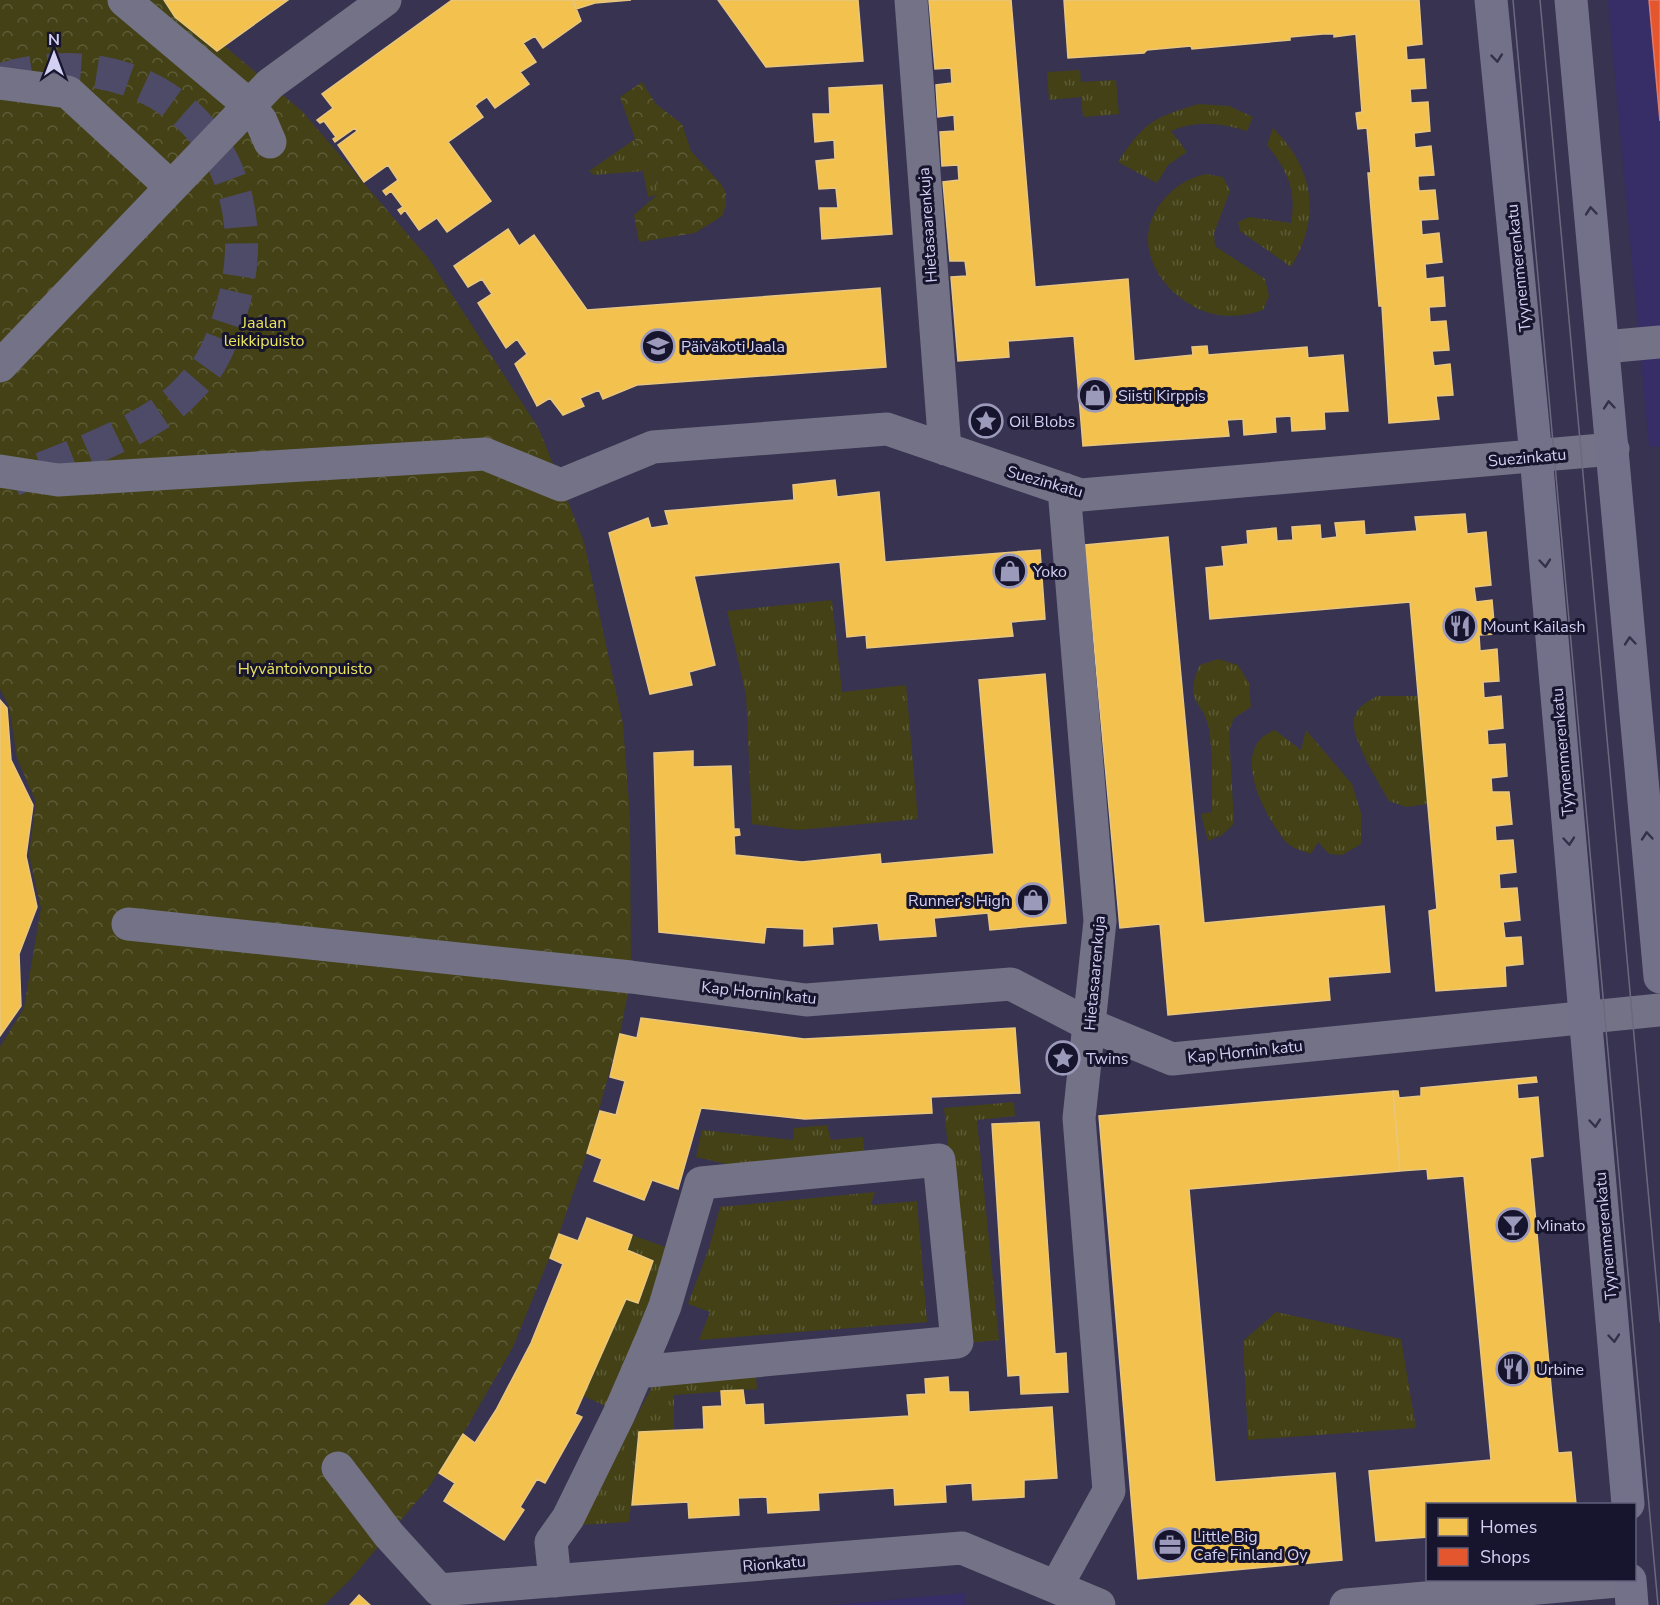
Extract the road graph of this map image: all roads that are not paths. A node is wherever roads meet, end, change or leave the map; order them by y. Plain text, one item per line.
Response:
1 (124, 0) edge
2 (385, 0) edge
3 (910, 0) edge
4 (1491, 0) edge
5 (1571, 0) edge
6 (0, 83) edge
7 (260, 94) junction
8 (270, 142) dead end
9 (171, 187) junction
10 (1660, 342) edge
11 (1604, 347) junction
12 (0, 366) edge
13 (945, 449) junction
14 (1613, 449) junction
15 (1536, 456) junction
16 (0, 471) edge
17 (1064, 489) junction
18 (128, 924) dead end
19 (1660, 977) edge
20 (1660, 1010) edge
21 (1585, 1017) junction
22 (1090, 1025) junction
23 (637, 1372) junction
24 (338, 1468) dead end
25 (1628, 1503) edge
26 (555, 1581) junction
27 (1606, 1581) edge
28 (1630, 1581) edge
29 (1056, 1587) junction
30 (1438, 1588) edge
31 (440, 1598) edge
32 (1392, 1603) edge
33 (1098, 1605) edge
34 (1346, 1605) edge
35 (1632, 1605) edge

1 - 7 street
2 - 7 street
3 - 13 street, Hietasaarenkuja
4 -> 15 main road, Tyynenmerenkatu
11 -> 5 main road
6 - 9 street
7 - 8 street
7 - 9 street
9 - 12 street
10 - 11 street
14 -> 11 main road
13 - 16 street, Suezinkatu
13 - 17 street, Suezinkatu
14 - 15 street, Suezinkatu
19 -> 14 main road
15 - 17 street, Suezinkatu
15 -> 21 main road, Tyynenmerenkatu
17 - 22 street, Hietasaarenkuja
18 - 22 street, Kap Hornin katu
20 - 21 street, Kap Hornin katu
21 - 22 street, Kap Hornin katu
21 -> 25 main road, Tyynenmerenkatu
22 - 29 street, Hietasaarenkuja
23 - 23 street
23 - 26 street
24 - 31 street
26 - 29 street, Rionkatu
26 - 31 street, Rionkatu
27 - 30 street
28 - 35 main road
29 - 33 street, Rionkatu
30 - 32 street
32 - 34 street

